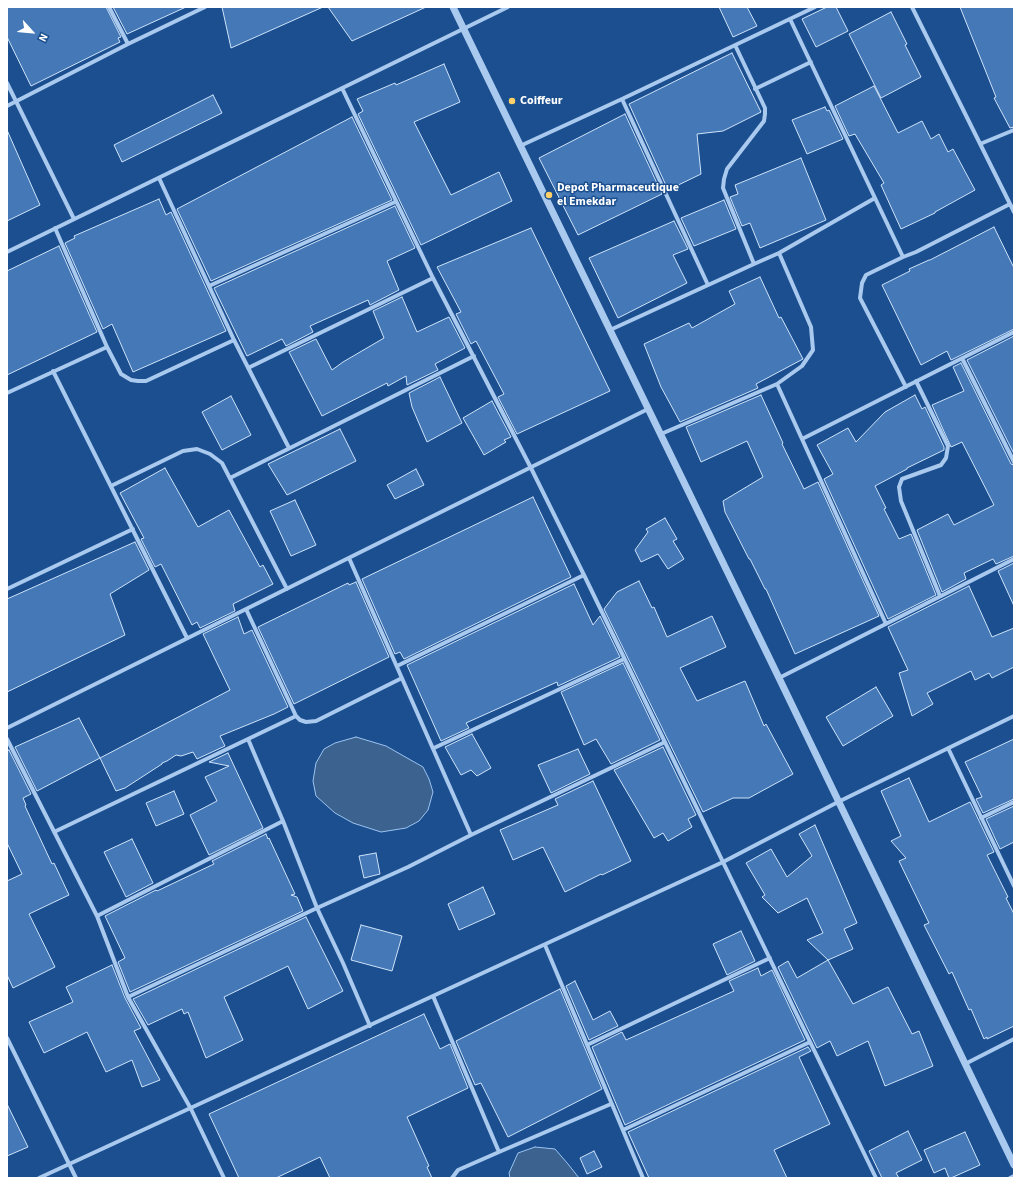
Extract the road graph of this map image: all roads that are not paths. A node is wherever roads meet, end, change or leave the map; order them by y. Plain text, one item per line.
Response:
1 (109, 7) edge
2 (205, 7) edge
3 (453, 7) edge
4 (508, 7) edge
5 (815, 7) edge
6 (912, 7) edge
7 (790, 19) junction
8 (463, 29) junction
9 (128, 44) junction
10 (734, 45) junction
11 (811, 62) junction
12 (7, 83) edge
13 (342, 88) junction
14 (755, 89) junction
15 (622, 99) junction
16 (16, 102) junction
17 (7, 106) edge
18 (1014, 130) edge
19 (980, 144) junction
20 (520, 146) junction
21 (159, 178) junction
22 (875, 198) junction
23 (395, 202) junction
24 (1010, 204) junction
25 (1014, 212) edge
26 (74, 219) junction
27 (55, 228) junction
28 (7, 252) edge
29 (779, 253) junction
30 (903, 257) junction
31 (754, 264) junction
32 (433, 278) junction
33 (708, 285) junction
34 (209, 286) junction
35 (610, 330) junction
36 (1014, 332) edge
37 (234, 340) junction
38 (107, 347) junction
39 (474, 356) junction
40 (962, 358) junction
41 (248, 368) junction
42 (53, 371) junction
43 (916, 381) junction
44 (776, 384) junction
45 (906, 387) junction
46 (7, 393) edge
47 (648, 409) junction
48 (660, 435) junction
49 (802, 439) junction
50 (289, 448) junction
51 (1014, 462) edge
52 (531, 468) junction
53 (230, 478) junction
54 (111, 486) junction
55 (132, 529) junction
56 (349, 558) junction
57 (1014, 558) edge
58 (584, 575) junction
59 (7, 589) edge
60 (286, 589) junction
61 (940, 596) junction
62 (246, 609) junction
63 (886, 624) junction
64 (187, 638) junction
65 (624, 659) junction
66 (397, 666) junction
67 (402, 678) junction
68 (779, 678) junction
69 (296, 716) junction
70 (1014, 716) edge
71 (7, 728) edge
72 (7, 739) edge
73 (248, 739) junction
74 (665, 742) junction
75 (434, 748) junction
76 (948, 748) junction
77 (838, 802) junction
78 (1014, 802) edge
79 (981, 818) junction
80 (282, 821) junction
81 (54, 832) junction
82 (472, 835) junction
83 (723, 862) junction
84 (1014, 886) edge
85 (317, 908) junction
86 (97, 916) junction
87 (545, 945) junction
88 (770, 958) junction
89 (433, 996) junction
90 (128, 997) junction
91 (370, 1026) junction
92 (7, 1038) edge
93 (1014, 1039) edge
94 (810, 1042) junction
95 (587, 1045) junction
96 (965, 1064) junction
97 (611, 1104) junction
98 (191, 1109) junction
99 (623, 1130) junction
100 (499, 1152) junction
101 (69, 1164) junction
102 (1014, 1165) edge
103 (1014, 1176) edge
104 (39, 1178) edge
105 (76, 1178) edge
106 (224, 1178) edge
107 (452, 1178) edge
108 (643, 1178) edge
109 (876, 1178) edge
110 (1010, 1178) edge

1 - 9 street
2 - 9 street
3 - 8 street
4 - 8 street
5 - 7 street
6 - 19 street
7 - 10 street
7 - 11 street
8 - 13 street
8 - 20 street
9 - 16 street
10 - 14 street
10 - 15 street
11 - 14 street
11 - 22 street
12 - 16 street
13 - 21 street
13 - 23 street
14 - 31 street
15 - 20 street
15 - 33 street
16 - 17 street
16 - 26 street
18 - 19 street
19 - 24 street
20 - 35 street
21 - 26 street
21 - 34 street
22 - 29 street
22 - 30 street
23 - 32 street
23 - 34 street
24 - 25 street
24 - 30 street
26 - 27 street
27 - 28 street
27 - 38 street
29 - 31 street
29 - 44 street
30 - 45 street
31 - 33 street
32 - 39 street
32 - 41 street
33 - 35 street
34 - 37 street
35 - 47 street
36 - 40 street
37 - 38 street
37 - 41 street
38 - 42 street
39 - 50 street
39 - 52 street
40 - 43 street
40 - 51 street
41 - 50 street
42 - 46 street
42 - 54 street
43 - 45 street
43 - 61 street
44 - 48 street
44 - 49 street
45 - 49 street
47 - 48 street
47 - 52 street
48 - 68 street
49 - 63 street
50 - 53 street
52 - 56 street
52 - 58 street
53 - 54 street
53 - 60 street
54 - 55 street
55 - 59 street
55 - 64 street
56 - 60 street
56 - 66 street
57 - 61 street
58 - 65 street
58 - 66 street
60 - 62 street
61 - 63 street
62 - 64 street
62 - 69 street
63 - 68 street
64 - 71 street
65 - 74 street
65 - 75 street
66 - 67 street
67 - 69 street
67 - 75 street
68 - 77 street
69 - 73 street
70 - 76 street
72 - 81 street
73 - 80 street
73 - 81 street
74 - 82 street
74 - 83 street
75 - 82 street
76 - 77 street
76 - 79 street
77 - 83 street
77 - 96 street
78 - 79 street
79 - 84 street
80 - 85 street
80 - 86 street
81 - 86 street
82 - 85 street
83 - 87 street
83 - 88 street
85 - 90 street
85 - 91 street
86 - 90 street
87 - 89 street
87 - 95 street
88 - 94 street
88 - 95 street
89 - 91 street
89 - 100 street
90 - 98 street
91 - 98 street
92 - 101 street
93 - 96 street
94 - 99 street
94 - 109 street
95 - 97 street
96 - 102 street
97 - 99 street
97 - 100 street
98 - 101 street
98 - 106 street
99 - 108 street
100 - 107 street
101 - 104 street
101 - 105 street
103 - 110 street

